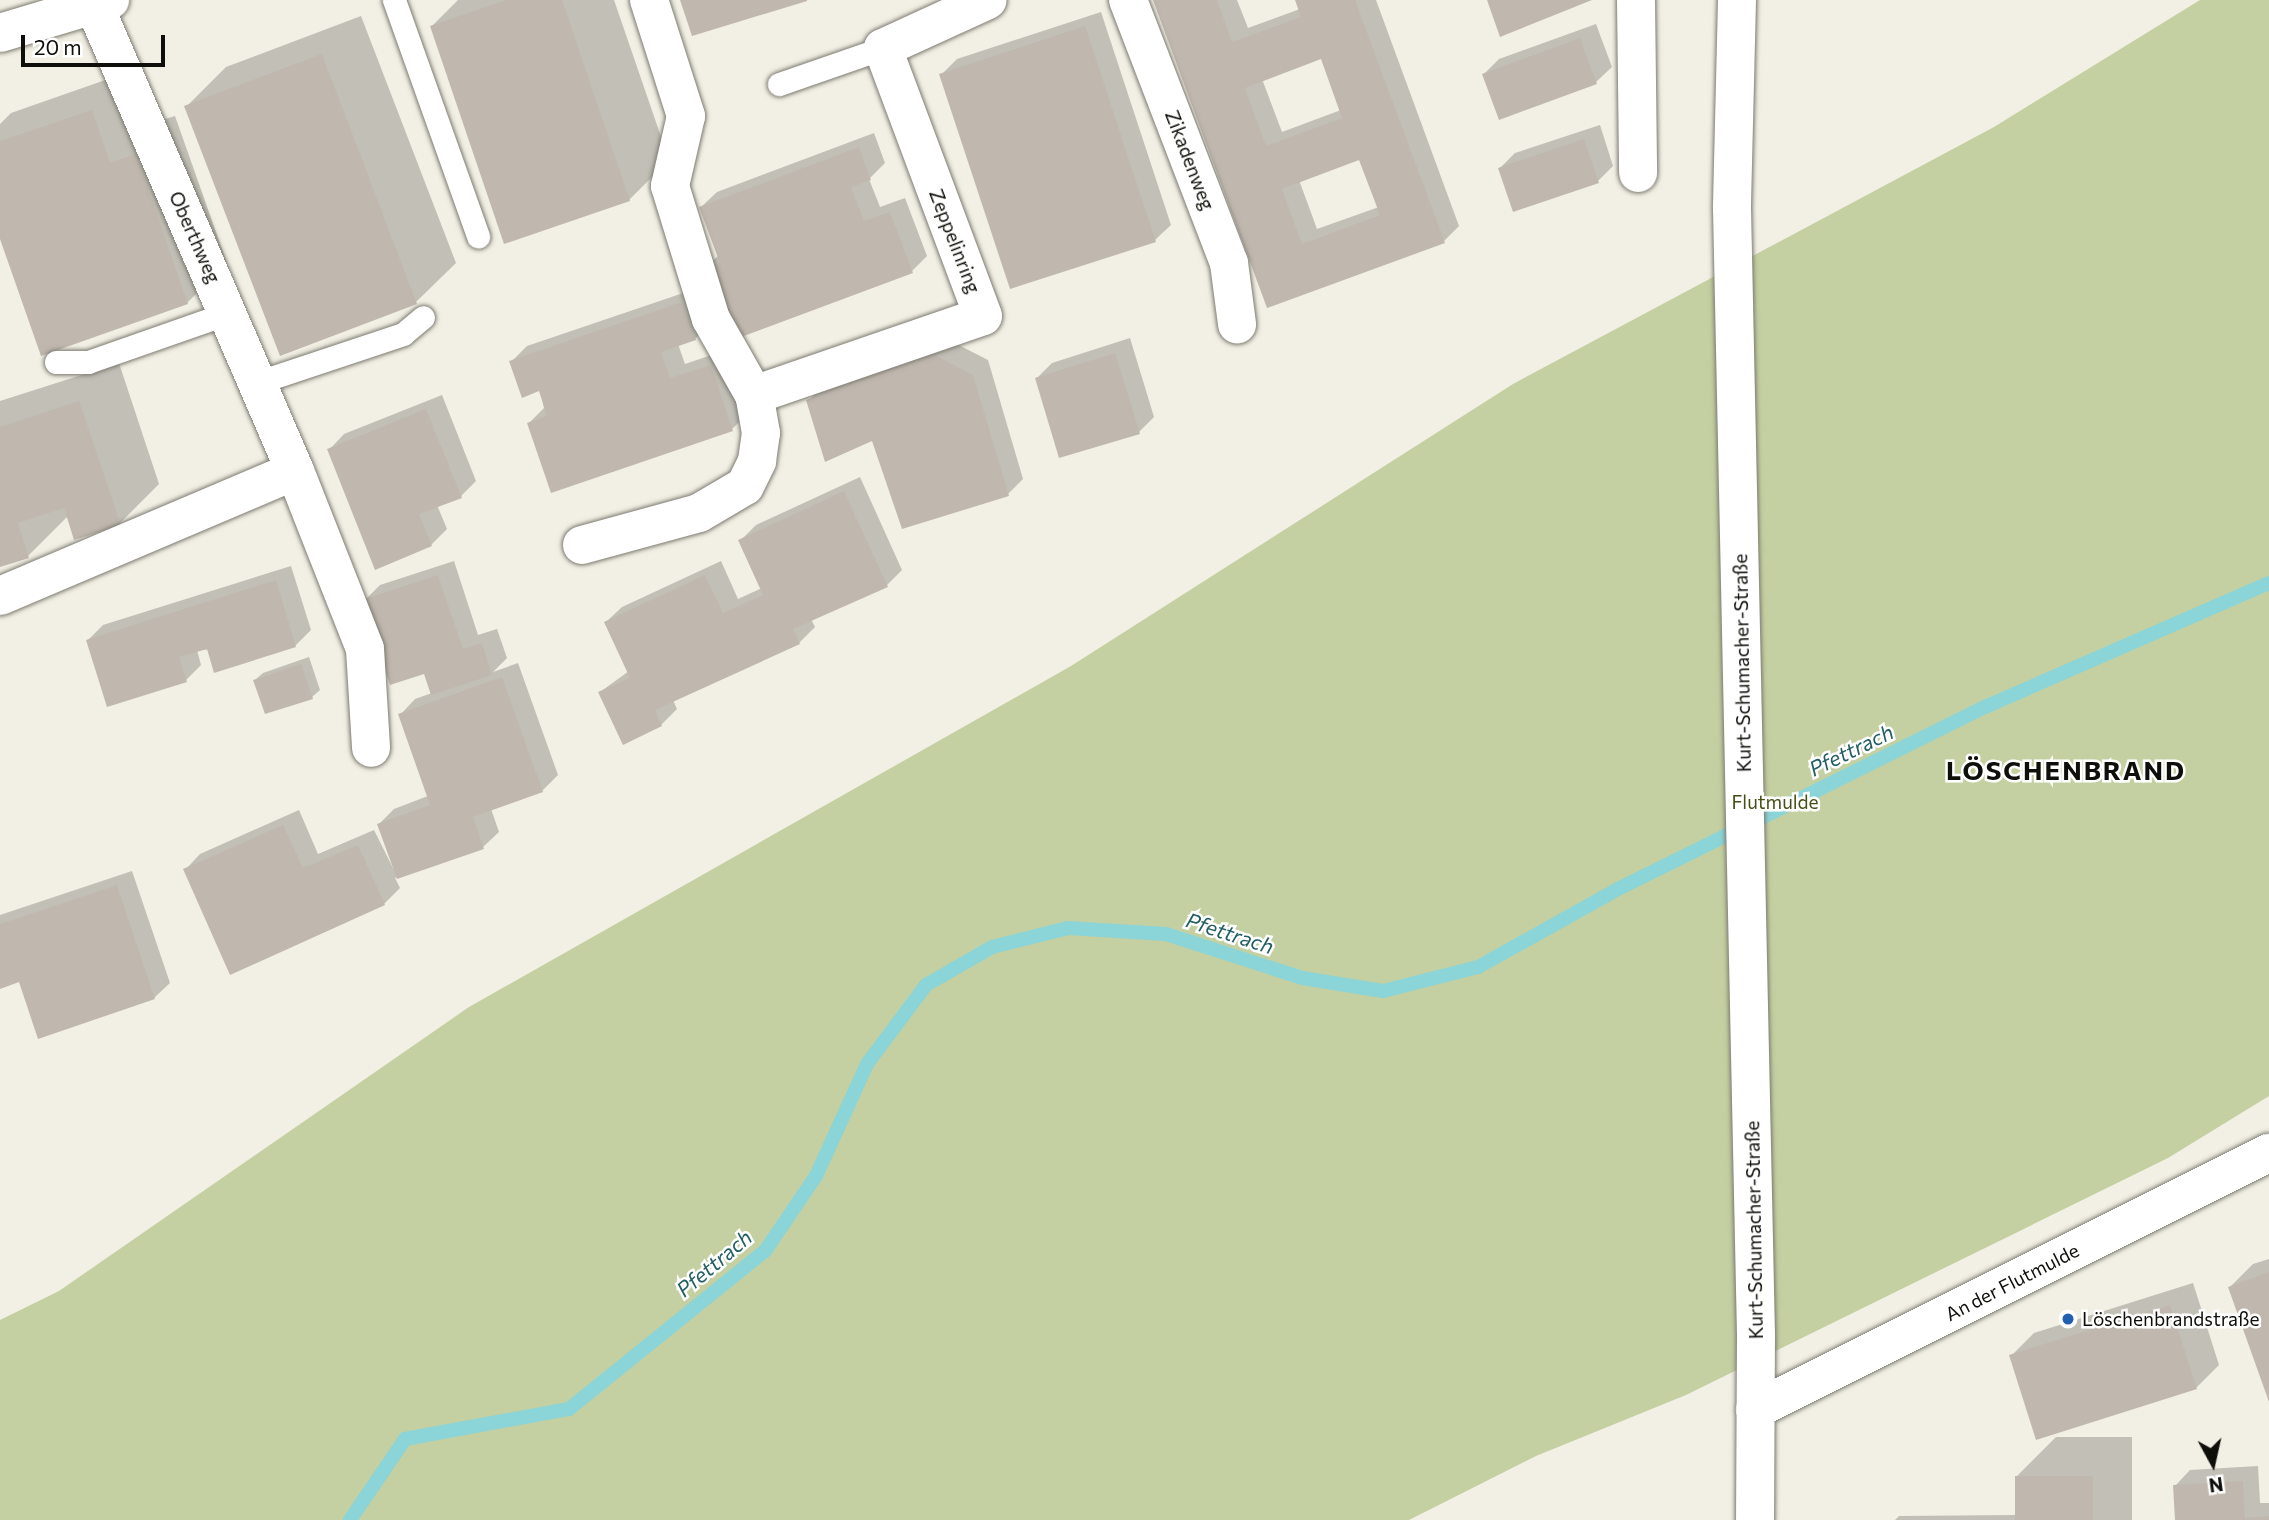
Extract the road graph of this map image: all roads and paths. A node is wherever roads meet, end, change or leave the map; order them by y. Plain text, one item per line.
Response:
1 (394, 0) edge
2 (649, 0) edge
3 (988, 0) edge
4 (1128, 0) edge
5 (1636, 0) edge
6 (1737, 0) edge
7 (102, 2) edge
8 (0, 33) edge
9 (883, 47) junction
10 (779, 84) dead end
11 (1638, 173) dead end
12 (478, 236) dead end
13 (229, 313) junction
14 (422, 317) dead end
15 (1237, 324) dead end
16 (56, 362) dead end
17 (258, 382) junction
18 (754, 395) junction
19 (295, 471) junction
20 (582, 545) dead end
21 (0, 596) edge
22 (371, 748) dead end
23 (2269, 1153) edge
24 (1755, 1410) junction
25 (1755, 1520) edge

1 - 12 lane
2 - 18 street
3 - 9 street
4 - 15 street, Zikadenweg
5 - 11 street
6 - 24 street, Kurt-Schumacher-Straße
7 - 8 street
7 - 13 street, Oberthweg
9 - 10 lane
9 - 18 street, Zeppelinring
13 - 16 lane
13 - 17 street, Oberthweg
14 - 17 lane
17 - 19 street, Oberthweg
18 - 20 street
19 - 21 street
19 - 22 street, Oberthweg
23 - 24 street, An der Flutmulde
24 - 25 street

